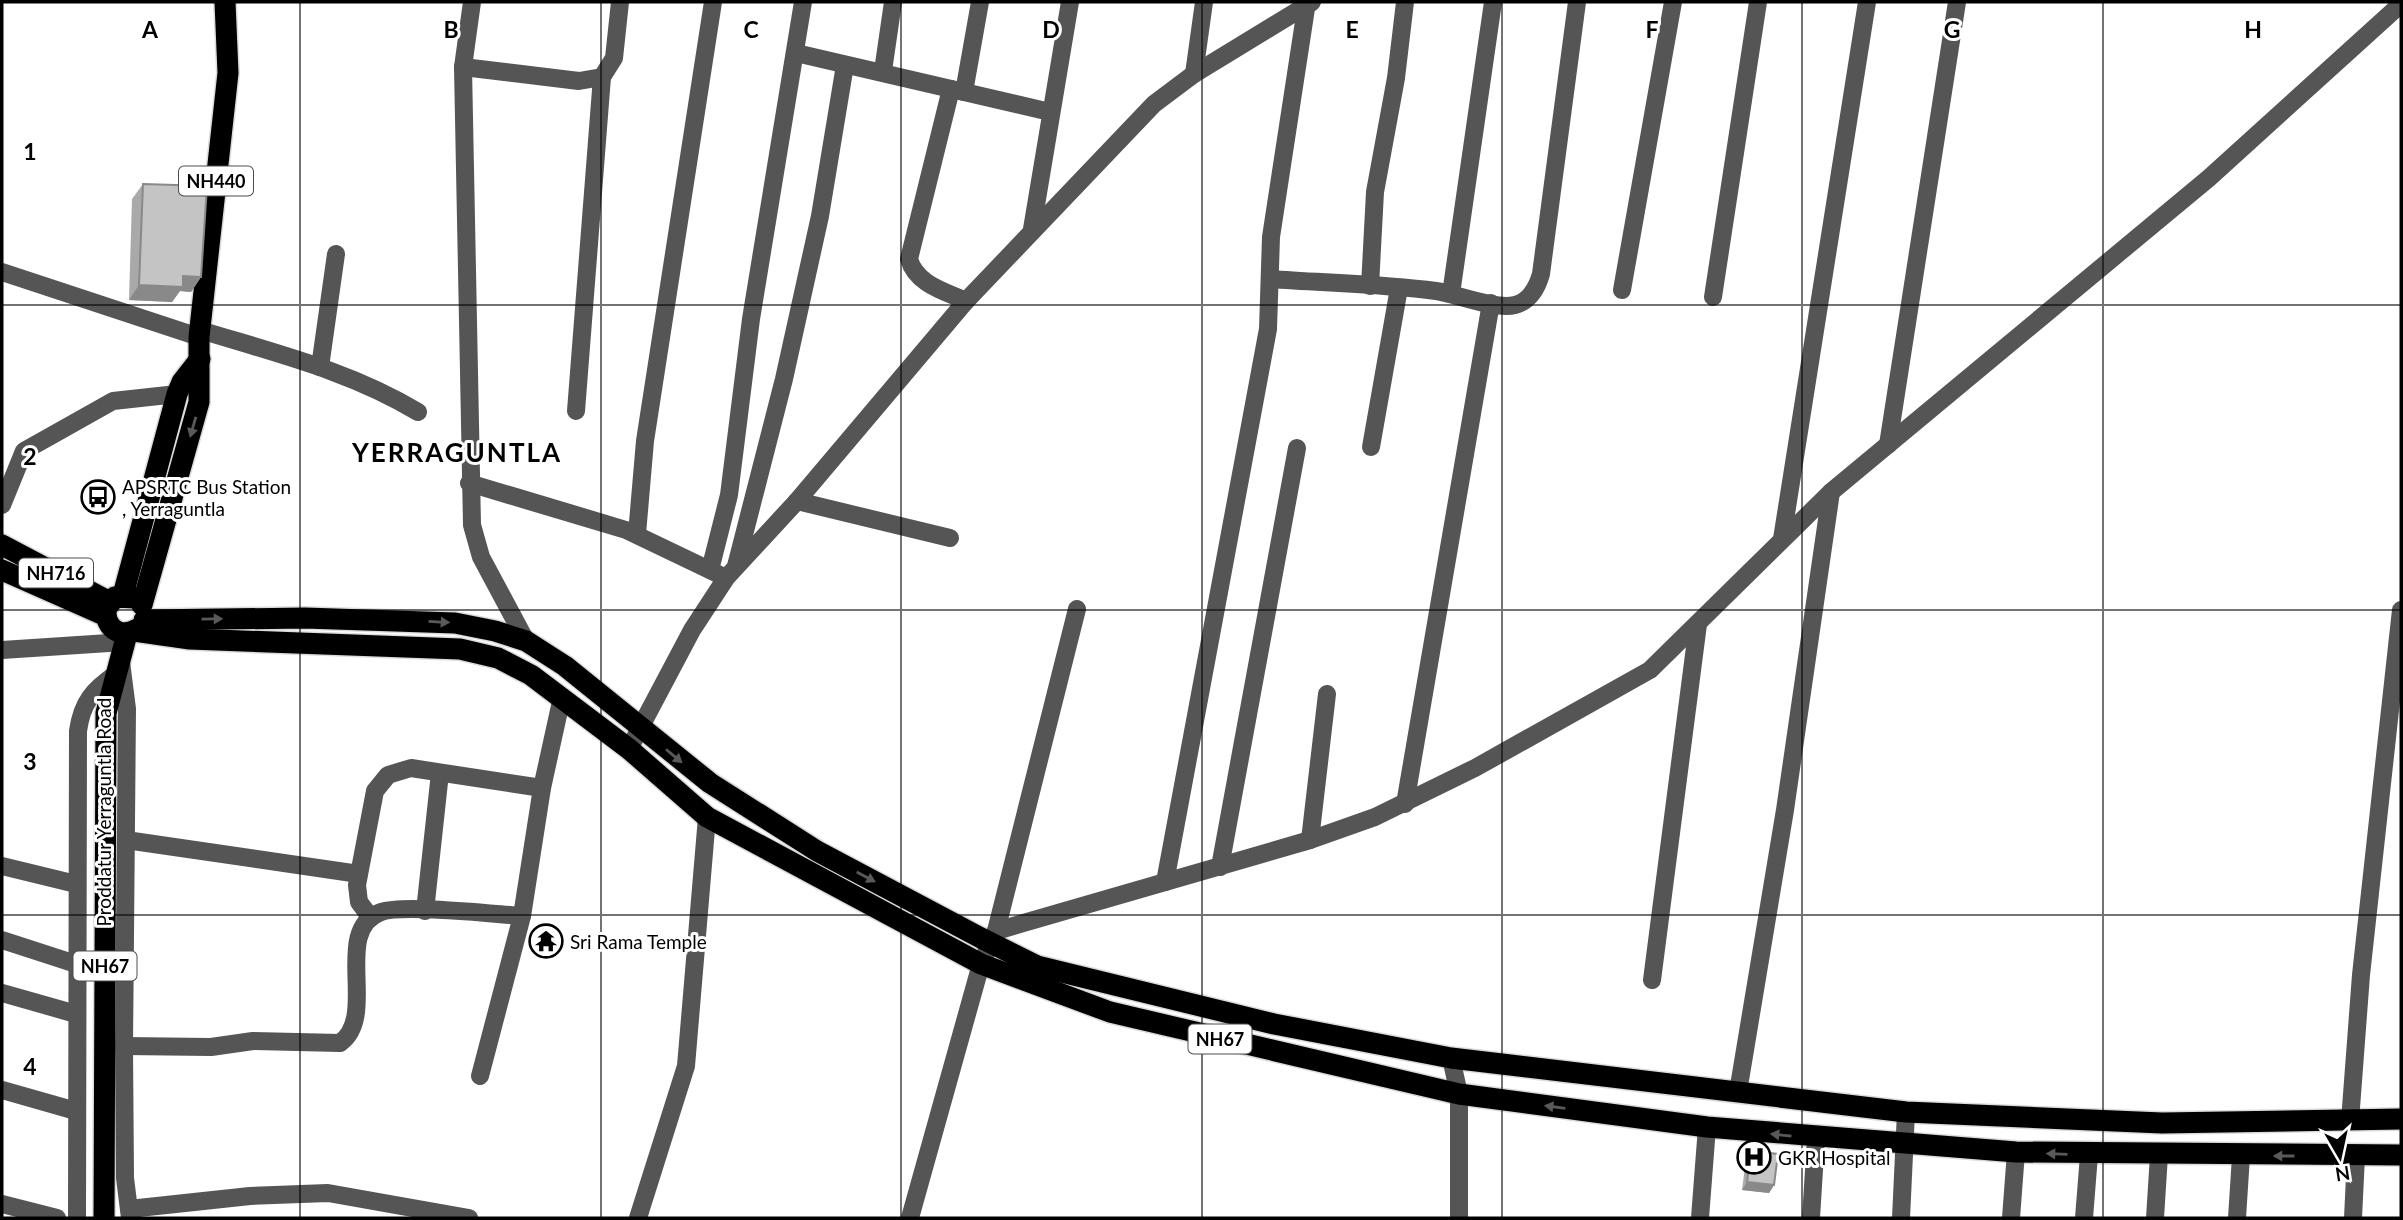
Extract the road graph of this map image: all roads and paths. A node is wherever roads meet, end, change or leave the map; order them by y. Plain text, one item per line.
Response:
1 (225, 2) edge
2 (472, 2) edge
3 (620, 2) edge
4 (713, 2) edge
5 (803, 2) edge
6 (893, 2) edge
7 (980, 2) edge
8 (1070, 2) edge
9 (1204, 2) edge
10 (1405, 2) edge
11 (1493, 2) edge
12 (1577, 2) edge
13 (1673, 2) edge
14 (1758, 2) edge
15 (1867, 2) edge
16 (1957, 2) edge
17 (1308, 3) edge
18 (2401, 4) edge
19 (796, 53) junction
20 (845, 65) junction
21 (463, 67) junction
22 (883, 71) junction
23 (1194, 74) junction
24 (602, 77) junction
25 (957, 90) junction
26 (1050, 112) junction
27 (1032, 229) junction
28 (336, 254) dead end
29 (2, 272) edge
30 (1270, 279) junction
31 (1370, 286) junction
32 (1399, 288) junction
33 (1622, 290) dead end
34 (1451, 293) junction
35 (1713, 297) dead end
36 (966, 301) junction
37 (1491, 303) junction
38 (200, 333) junction
39 (200, 359) junction
40 (320, 367) junction
41 (177, 394) junction
42 (576, 411) dead end
43 (418, 412) dead end
44 (1888, 445) junction
45 (1371, 447) dead end
46 (1297, 448) dead end
47 (469, 483) junction
48 (1831, 492) junction
49 (797, 501) junction
50 (2, 505) edge
51 (637, 534) junction
52 (950, 538) dead end
53 (1782, 540) junction
54 (2, 544) edge
55 (2, 570) edge
56 (724, 571) junction
57 (1077, 609) dead end
58 (2401, 610) edge
59 (1698, 624) junction
60 (125, 628) junction
61 (2400, 635) edge
62 (526, 641) junction
63 (2, 650) edge
64 (1327, 694) dead end
65 (562, 697) junction
66 (640, 727) junction
67 (629, 749) junction
68 (440, 773) junction
69 (542, 788) junction
70 (1405, 804) junction
71 (707, 817) junction
72 (126, 840) junction
73 (1310, 840) junction
74 (2, 866) edge
75 (1220, 867) junction
76 (359, 874) junction
77 (1165, 882) junction
78 (76, 884) junction
79 (425, 911) junction
80 (522, 916) junction
81 (371, 918) junction
82 (993, 936) junction
83 (2, 940) edge
84 (76, 964) junction
85 (981, 964) junction
86 (1652, 980) dead end
87 (2, 993) edge
88 (76, 1014) junction
89 (124, 1046) junction
90 (1451, 1058) junction
91 (480, 1076) dead end
92 (2, 1090) edge
93 (1738, 1092) junction
94 (1460, 1094) junction
95 (76, 1111) junction
96 (1906, 1112) junction
97 (2401, 1119) edge
98 (2350, 1121) junction
99 (1707, 1127) junction
100 (1816, 1138) junction
101 (1904, 1143) junction
102 (2016, 1152) junction
103 (2089, 1155) junction
104 (2159, 1155) junction
105 (2401, 1155) edge
106 (2241, 1156) junction
107 (2356, 1156) junction
108 (2, 1204) edge
109 (129, 1214) edge
110 (57, 1218) edge
111 (77, 1218) edge
112 (104, 1218) edge
113 (469, 1218) edge
114 (638, 1218) edge
115 (910, 1218) edge
116 (1459, 1218) edge
117 (1700, 1218) edge
118 (1811, 1218) edge
119 (1901, 1218) edge
120 (2011, 1218) edge
121 (2084, 1218) edge
122 (2155, 1218) edge
123 (2237, 1218) edge
124 (2353, 1218) edge

1 - 38 highway, NH440
2 - 21 street
3 - 24 street
4 - 51 street
5 - 19 street
6 - 22 street
7 - 25 street
8 - 26 street
9 - 23 street
10 - 31 street
11 - 34 street
12 - 37 street
13 - 33 street
14 - 35 street
15 - 53 street
16 - 44 street
17 - 23 street
17 - 30 street
18 - 44 street
19 - 20 street
19 - 56 street
20 - 22 street
20 - 56 street
21 - 24 street
21 - 47 street
22 - 25 street
23 - 27 street
24 - 42 street
25 - 26 street
25 - 36 street
26 - 27 street
27 - 36 street
28 - 40 street
29 - 38 street
30 - 31 street
30 - 77 street
31 - 32 street
32 - 34 street
32 - 45 street
34 - 37 street
36 - 49 street
37 - 70 street
38 - 39 highway, NH440
38 - 40 street
39 - 41 highway
39 -> 60 highway
40 - 43 street
41 - 50 street
41 - 60 highway
44 - 48 street
46 - 75 street
47 - 51 street
47 - 62 street
48 - 53 street
48 - 93 street
49 - 52 street
49 - 56 street
51 - 56 street
53 - 59 street
54 - 60 highway, NH716
55 - 60 highway, NH716
56 - 66 street
57 - 82 street
58 - 61 street
59 - 70 street
59 - 86 street
60 -> 62 highway, NH67
60 - 63 street
60 - 65 highway, NH67
60 - 72 street, Proddatur Yerraguntla Road
60 - 78 street
60 - 112 highway, NH67
61 - 98 street
62 - 66 highway, NH67
64 - 73 street
65 - 67 highway, NH67
65 - 69 street
66 - 67 street
66 -> 82 highway, NH67
67 - 71 highway, NH67
68 - 69 street
68 - 76 street
68 - 79 street
69 - 80 street
70 - 73 street
71 - 85 highway, NH67
71 - 114 street
72 - 76 street
72 - 89 street, Proddatur Yerraguntla Road
73 - 75 street
74 - 78 street
75 - 77 street
76 - 81 street
77 - 82 street
78 - 84 street
79 - 80 street
79 - 81 street
80 - 91 street
81 - 89 street
82 - 85 street
82 - 90 highway, NH67
83 - 84 street
84 - 88 street
85 - 94 highway, NH67
85 - 115 street
87 - 88 street
88 - 95 street
89 - 109 street, Proddatur Yerraguntla Road
90 - 93 highway, NH67
90 - 94 street
92 - 95 street
93 - 96 highway, NH67
99 -> 94 highway, NH67
94 - 116 street
95 - 111 street
96 - 98 highway, NH67
96 - 101 street
97 - 98 highway, NH67
100 -> 99 highway, NH67
99 - 117 street
100 - 101 highway, NH67
100 - 118 street
101 - 102 highway, NH67
101 - 119 street
103 -> 102 highway, NH67
102 - 120 street
103 - 104 highway, NH67
103 - 121 street
104 - 106 highway, NH67
104 - 122 street
105 - 107 highway, NH67
107 -> 106 highway, NH67
106 - 123 street
107 - 124 street
108 - 110 street
109 - 113 street

